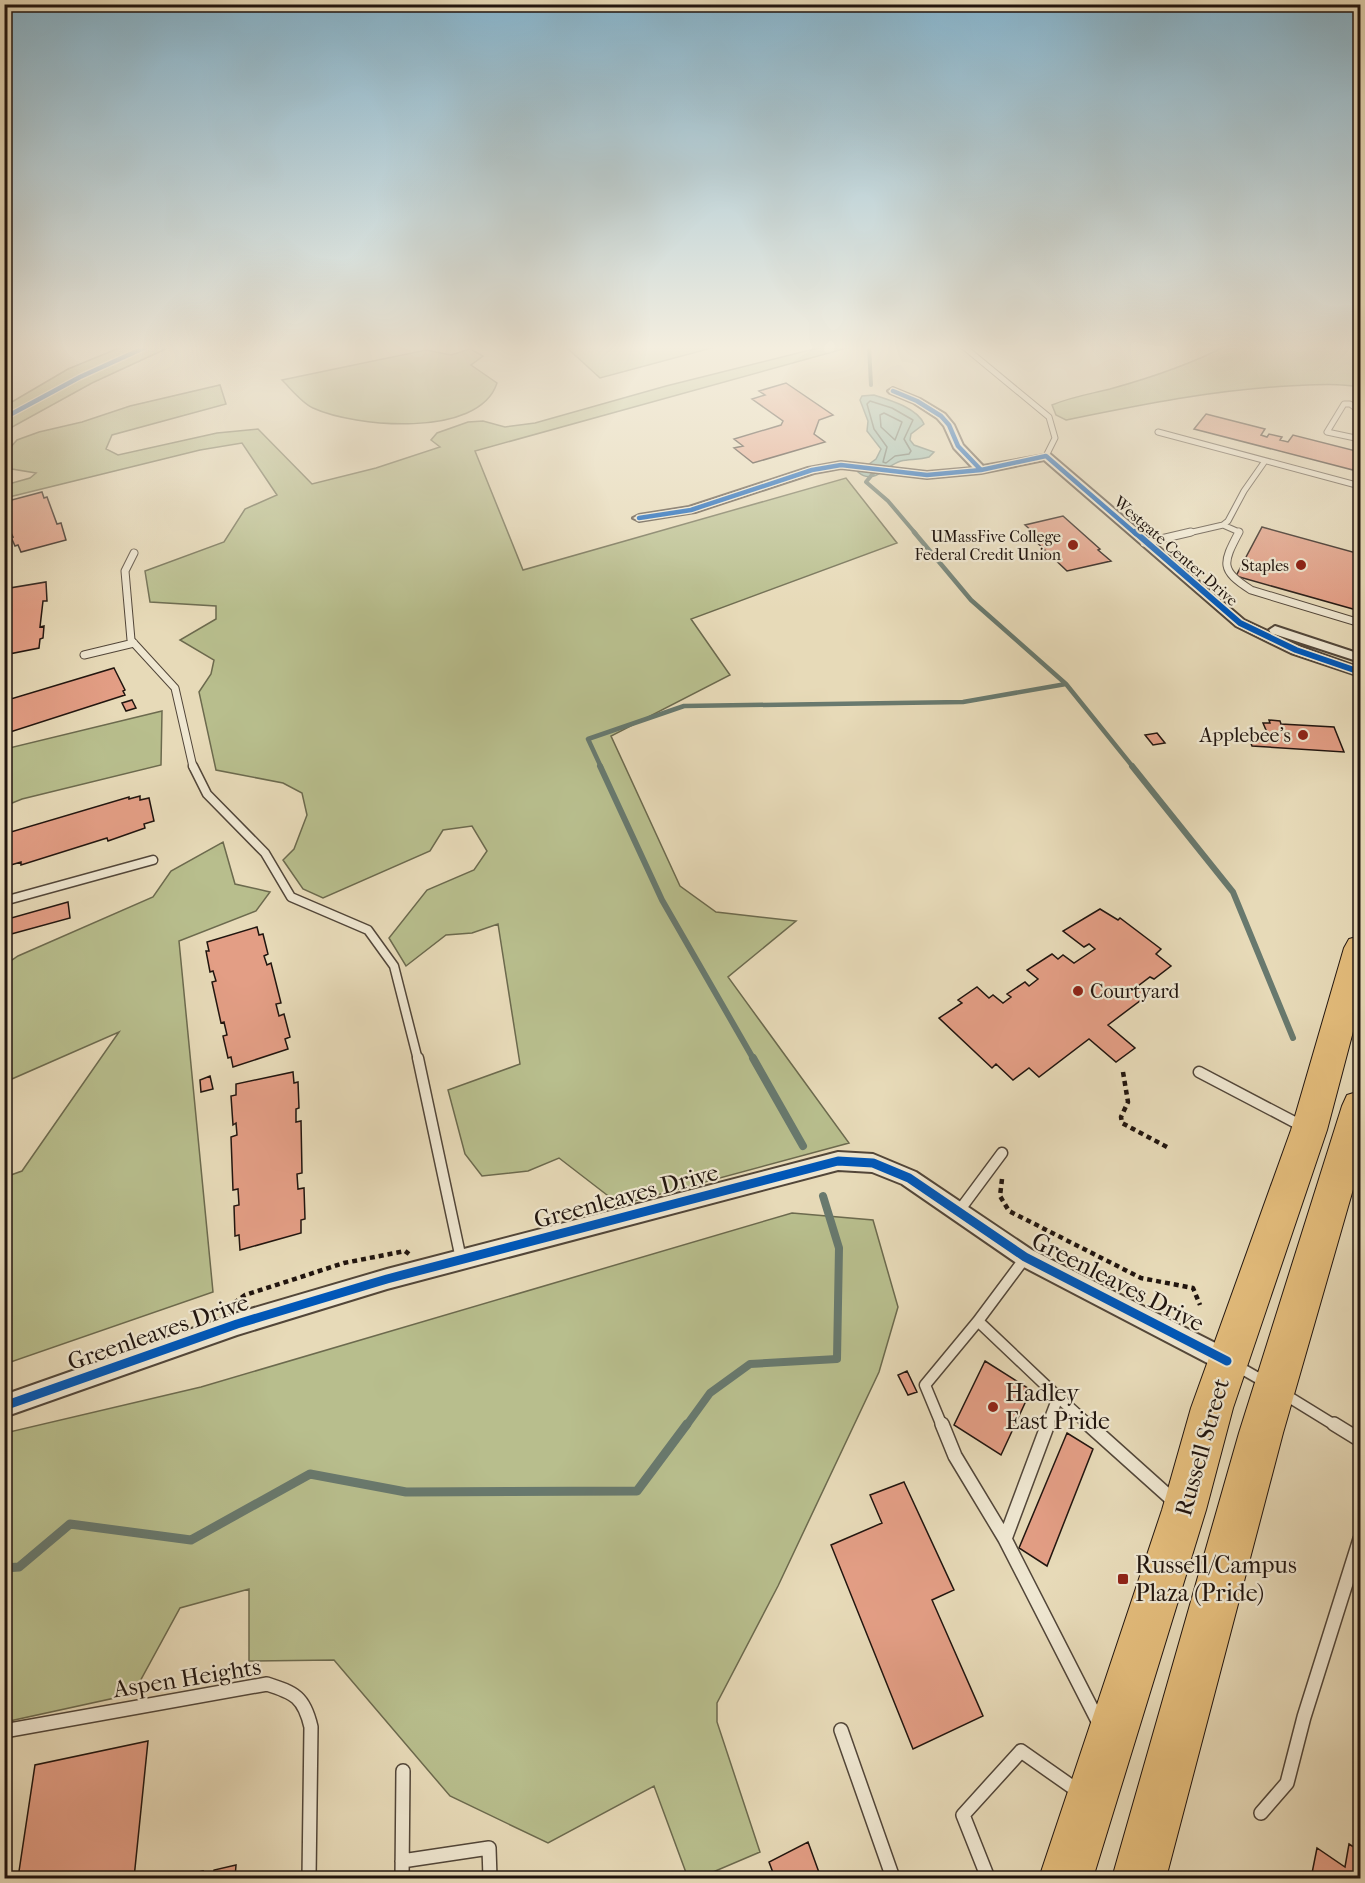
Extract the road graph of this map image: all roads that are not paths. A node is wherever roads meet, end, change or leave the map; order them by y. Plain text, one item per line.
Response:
1 (953, 434) edge
2 (1054, 434) edge
3 (1165, 434) edge
4 (1336, 434) edge
5 (1360, 439) edge
6 (1046, 456) junction
7 (1265, 461) junction
8 (981, 470) junction
9 (1360, 486) edge
10 (639, 518) dead end
11 (1223, 525) junction
12 (1144, 543) junction
13 (134, 553) dead end
14 (1188, 580) junction
15 (1360, 623) edge
16 (134, 643) junction
17 (84, 655) dead end
18 (1360, 658) edge
19 (1360, 672) edge
20 (153, 860) dead end
21 (4, 901) edge
22 (1360, 948) edge
23 (1199, 1072) dead end
24 (1360, 1106) edge
25 (1309, 1130) junction
26 (1002, 1153) dead end
27 (959, 1211) junction
28 (1025, 1257) junction
29 (461, 1259) junction
30 (978, 1321) junction
31 (1227, 1361) junction
32 (1274, 1388) junction
33 (1058, 1397) junction
34 (4, 1406) edge
35 (1360, 1440) edge
36 (1184, 1510) junction
37 (1005, 1539) junction
38 (1360, 1539) edge
39 (841, 1730) dead end
40 (4, 1731) edge
41 (1109, 1742) junction
42 (403, 1771) dead end
43 (1091, 1800) junction
44 (1261, 1813) dead end
45 (402, 1861) junction
46 (309, 1878) edge
47 (402, 1878) edge
48 (490, 1878) edge
49 (893, 1878) edge
50 (988, 1878) edge
51 (1066, 1878) edge
52 (1139, 1878) edge

1 - 8 street
2 - 6 lane
3 - 7 lane
4 - 5 lane
6 - 8 street
6 - 12 street, Westgate Center Drive
7 - 9 lane
7 - 11 lane
8 - 10 street
11 - 12 lane
11 - 15 lane
12 - 14 street, Westgate Center Drive
13 - 16 lane
14 - 18 street, Westgate Center Drive
14 - 19 street, Westgate Center Drive
16 - 17 lane
16 - 29 lane
20 - 21 lane
22 - 25 highway, Russell Street
23 - 25 lane
24 - 32 highway
25 - 31 highway, Russell Street
26 - 27 lane
27 - 28 street, Greenleaves Drive
27 - 29 street, Greenleaves Drive
28 - 30 lane
28 - 31 street, Greenleaves Drive
29 - 34 street, Greenleaves Drive
30 - 33 lane
30 - 37 lane
31 - 32 lane
31 - 36 highway, Russell Street
32 - 35 lane
32 - 52 highway
33 - 36 lane
33 - 37 lane
36 - 41 highway, Russell Street
37 - 41 lane
38 - 44 lane
39 - 49 lane
40 - 46 lane, Aspen Heights
41 - 43 highway, Russell Street
42 - 45 lane
43 - 50 lane
43 - 51 highway, Russell Street
45 - 47 lane
45 - 48 lane

